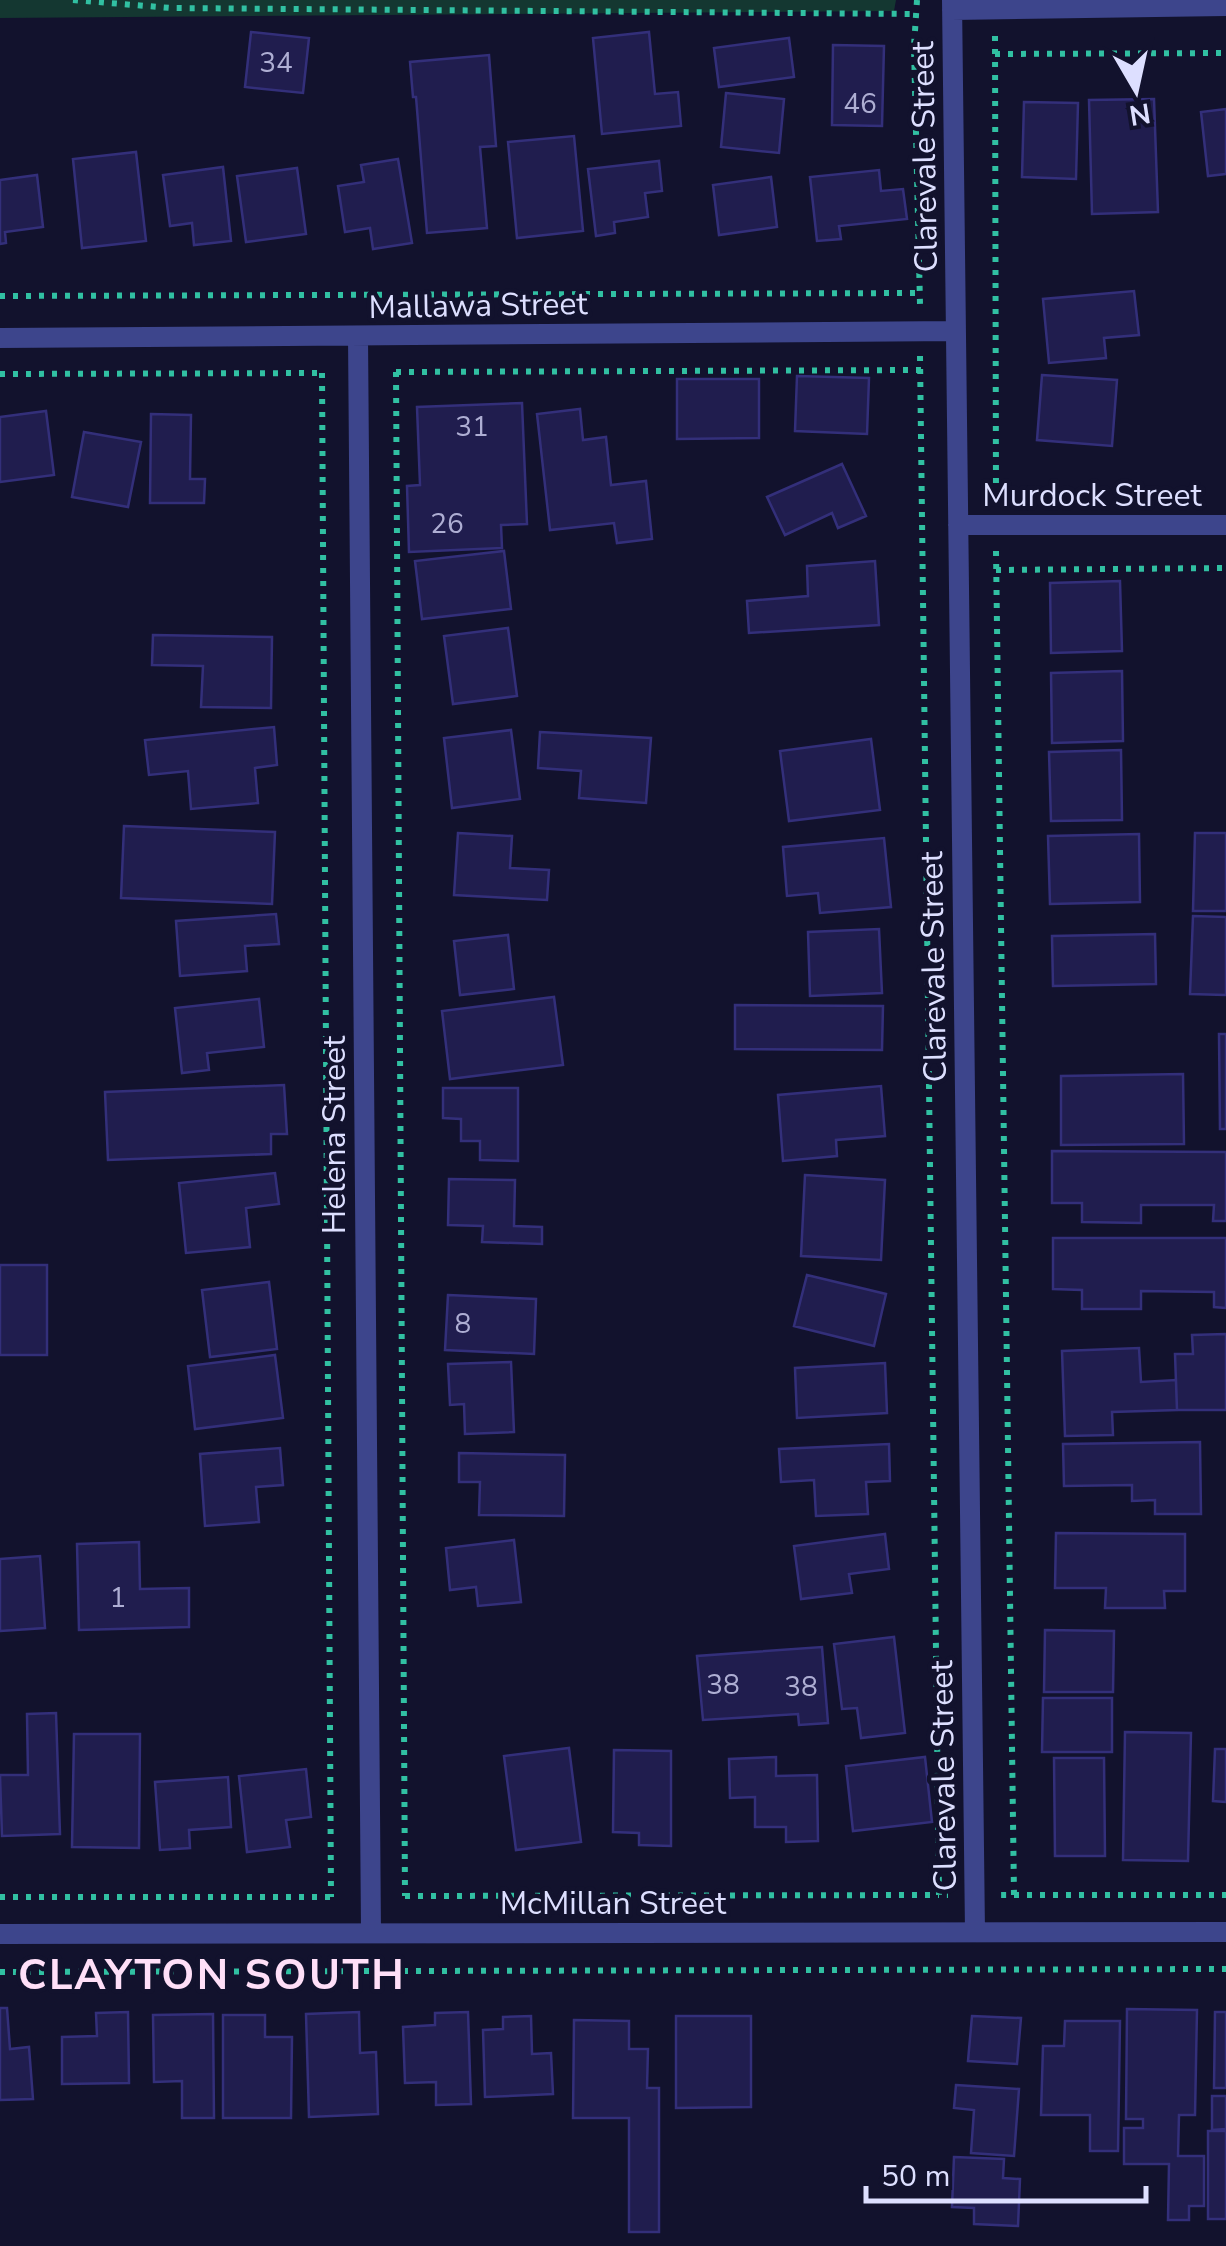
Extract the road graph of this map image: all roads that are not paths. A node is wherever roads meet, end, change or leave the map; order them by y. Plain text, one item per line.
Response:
1 (1226, 6) edge
2 (952, 8) edge
3 (956, 331) junction
4 (358, 336) junction
5 (0, 338) edge
6 (958, 525) junction
7 (1226, 525) edge
8 (974, 1932) junction
9 (1226, 1932) edge
10 (371, 1933) junction
11 (0, 1934) edge

1 - 2 street
2 - 3 street, Clarevale Street
3 - 4 street, Mallawa Street
3 - 6 street, Clarevale Street
4 - 5 street, Mallawa Street
4 - 10 street, Helena Street
6 - 7 street, Murdock Street
6 - 8 street, Clarevale Street
8 - 9 street, McMillan Street
8 - 10 street, McMillan Street
10 - 11 street, McMillan Street

